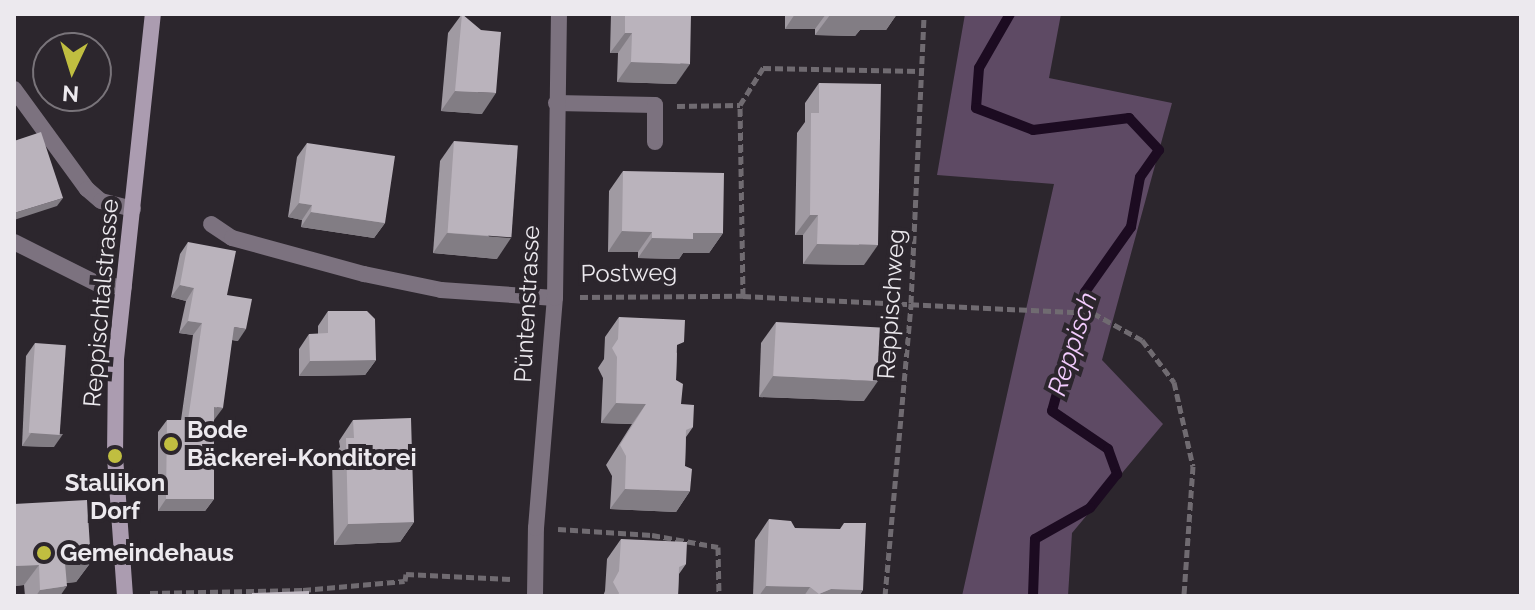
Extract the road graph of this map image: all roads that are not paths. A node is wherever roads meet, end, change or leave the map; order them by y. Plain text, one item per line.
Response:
1 (153, 14) edge
2 (559, 14) edge
3 (14, 89) edge
4 (556, 103) junction
5 (655, 142) dead end
6 (133, 209) junction
7 (211, 224) dead end
8 (14, 242) edge
9 (124, 287) junction
10 (555, 298) junction
11 (535, 588) edge
12 (125, 595) edge

1 - 6 main road, Reppischtalstrasse
2 - 4 street, Püntenstrasse
3 - 6 street
4 - 5 street
4 - 10 street, Püntenstrasse
6 - 9 main road, Reppischtalstrasse
7 - 10 street, Postweg
8 - 9 street
9 - 12 main road, Reppischtalstrasse
10 - 11 street, Püntenstrasse

